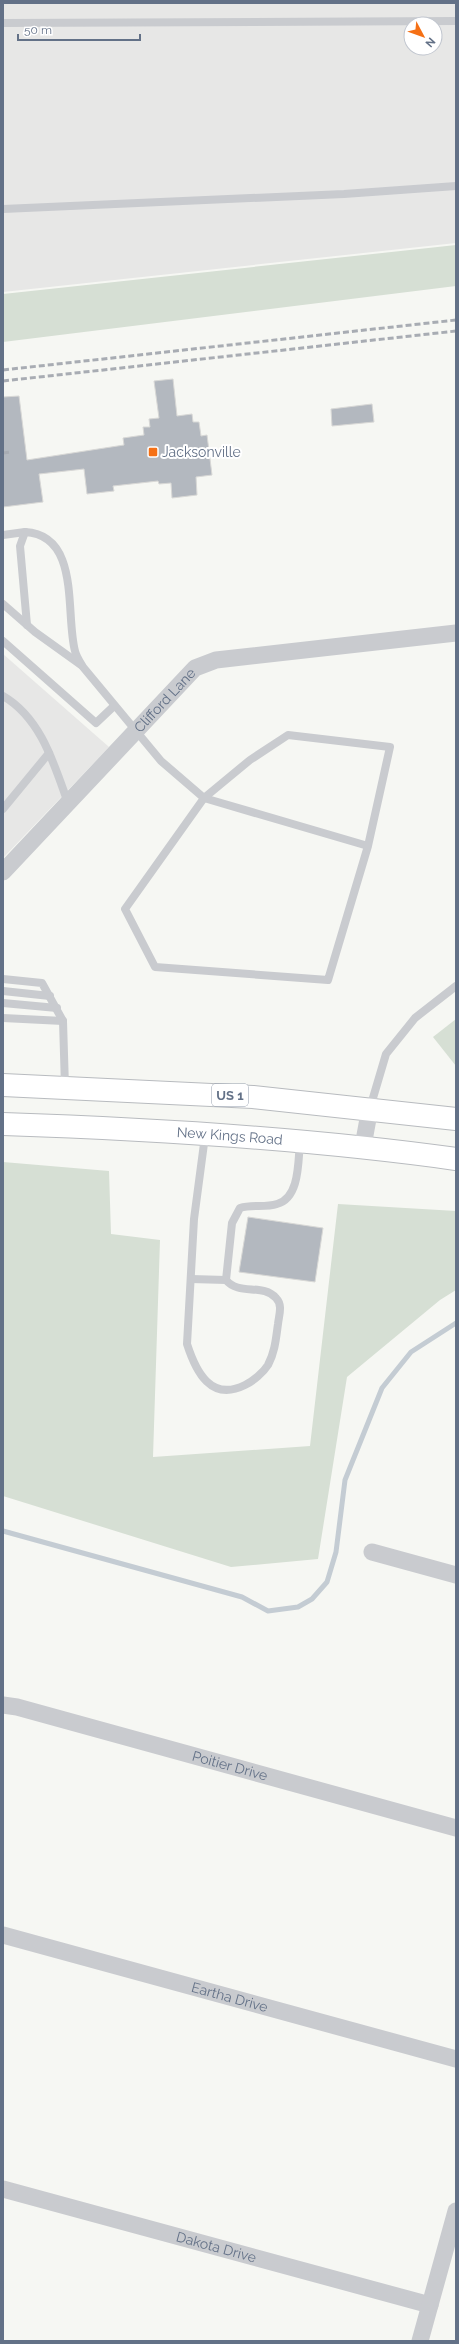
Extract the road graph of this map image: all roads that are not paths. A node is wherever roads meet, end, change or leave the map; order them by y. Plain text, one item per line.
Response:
1 (456, 21) edge
2 (3, 23) edge
3 (456, 186) edge
4 (3, 209) edge
5 (25, 532) junction
6 (3, 534) edge
7 (3, 604) edge
8 (27, 625) junction
9 (456, 634) edge
10 (3, 641) edge
11 (83, 667) junction
12 (3, 696) edge
13 (114, 706) junction
14 (134, 731) junction
15 (49, 752) junction
16 (204, 798) junction
17 (68, 803) junction
18 (3, 809) edge
19 (368, 846) junction
20 (3, 872) edge
21 (3, 979) edge
22 (456, 986) edge
23 (3, 991) edge
24 (50, 996) junction
25 (3, 1003) edge
26 (57, 1008) junction
27 (3, 1018) edge
28 (63, 1021) junction
29 (3, 1085) edge
30 (65, 1087) junction
31 (370, 1108) junction
32 (456, 1119) edge
33 (3, 1124) edge
34 (206, 1133) junction
35 (300, 1141) junction
36 (363, 1146) junction
37 (456, 1159) edge
38 (191, 1279) junction
39 (226, 1280) junction
40 (372, 1552) dead end
41 (456, 1575) edge
42 (3, 1705) edge
43 (456, 1828) edge
44 (3, 1935) edge
45 (456, 2059) edge
46 (3, 2189) edge
47 (456, 2211) edge
48 (430, 2305) junction
49 (420, 2341) edge

1 - 2 lane
3 - 4 lane
5 - 6 lane
5 - 8 lane
5 - 11 lane
7 - 8 lane
8 - 11 lane
9 - 14 street, Clifford Lane
10 - 13 lane
11 - 13 lane
12 - 15 lane
13 - 14 lane
14 - 16 lane
14 - 17 street, Clifford Lane
15 - 17 lane
15 - 18 lane
16 - 19 lane
16 - 19 lane
16 - 19 lane
17 - 20 street, Clifford Lane
21 - 24 lane
22 - 31 lane
23 - 24 lane
24 - 26 lane
25 - 26 lane
26 - 28 lane
27 - 28 lane
28 - 30 lane
29 - 30 highway, US 1
30 - 31 highway, US 1
31 - 32 highway, US 1
31 - 36 street
33 - 34 highway, New Kings Road
34 - 35 highway, New Kings Road
34 - 38 lane
35 - 36 highway, New Kings Road
35 - 39 lane
36 - 37 highway, New Kings Road
38 - 39 lane
38 - 39 lane
40 - 41 street
42 - 43 street, Poitier Drive
44 - 45 street, Eartha Drive
46 - 48 street, Dakota Drive
47 - 48 street
48 - 49 street

